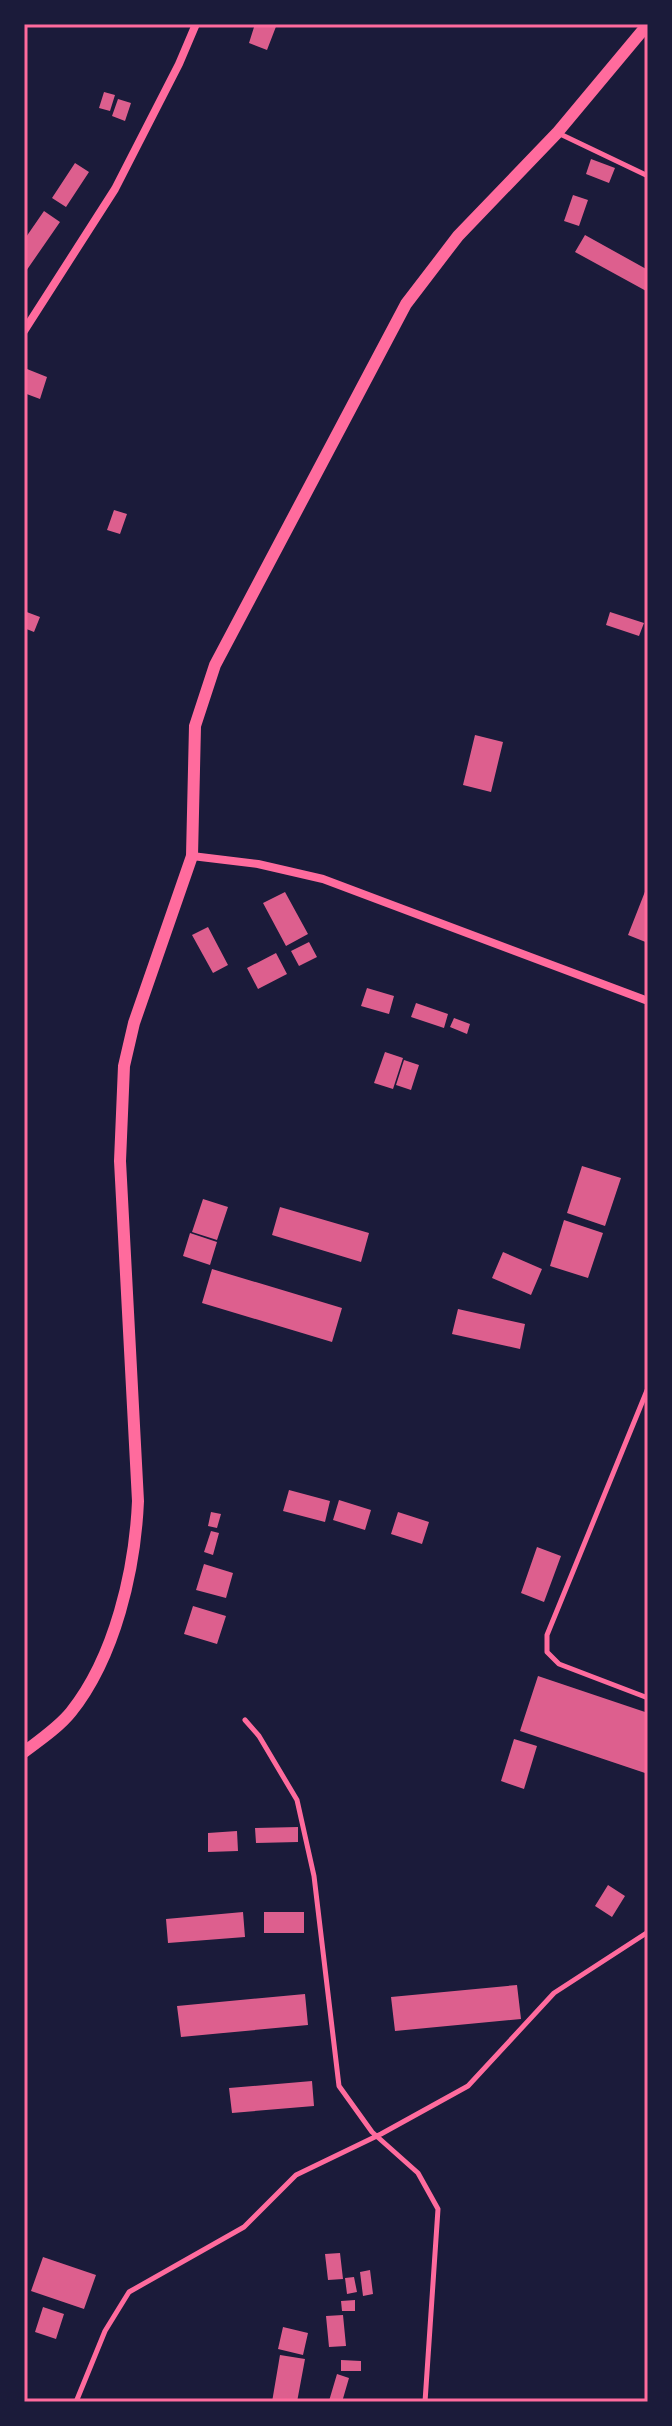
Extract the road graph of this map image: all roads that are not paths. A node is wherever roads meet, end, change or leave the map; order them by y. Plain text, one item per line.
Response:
1 (196, 24) edge
2 (648, 24) edge
3 (557, 133) junction
4 (648, 176) edge
5 (24, 331) edge
6 (192, 856) junction
7 (648, 1001) edge
8 (648, 1388) edge
9 (648, 1698) edge
10 (245, 1720) dead end
11 (24, 1752) edge
12 (648, 1932) edge
13 (376, 2135) junction
14 (76, 2402) edge
15 (425, 2402) edge

1 - 5 street
2 - 3 main road
3 - 4 lane
3 - 6 main road
6 - 7 street
6 - 11 main road
8 - 9 lane
10 - 13 lane
12 - 13 lane
13 - 14 lane
13 - 15 lane

